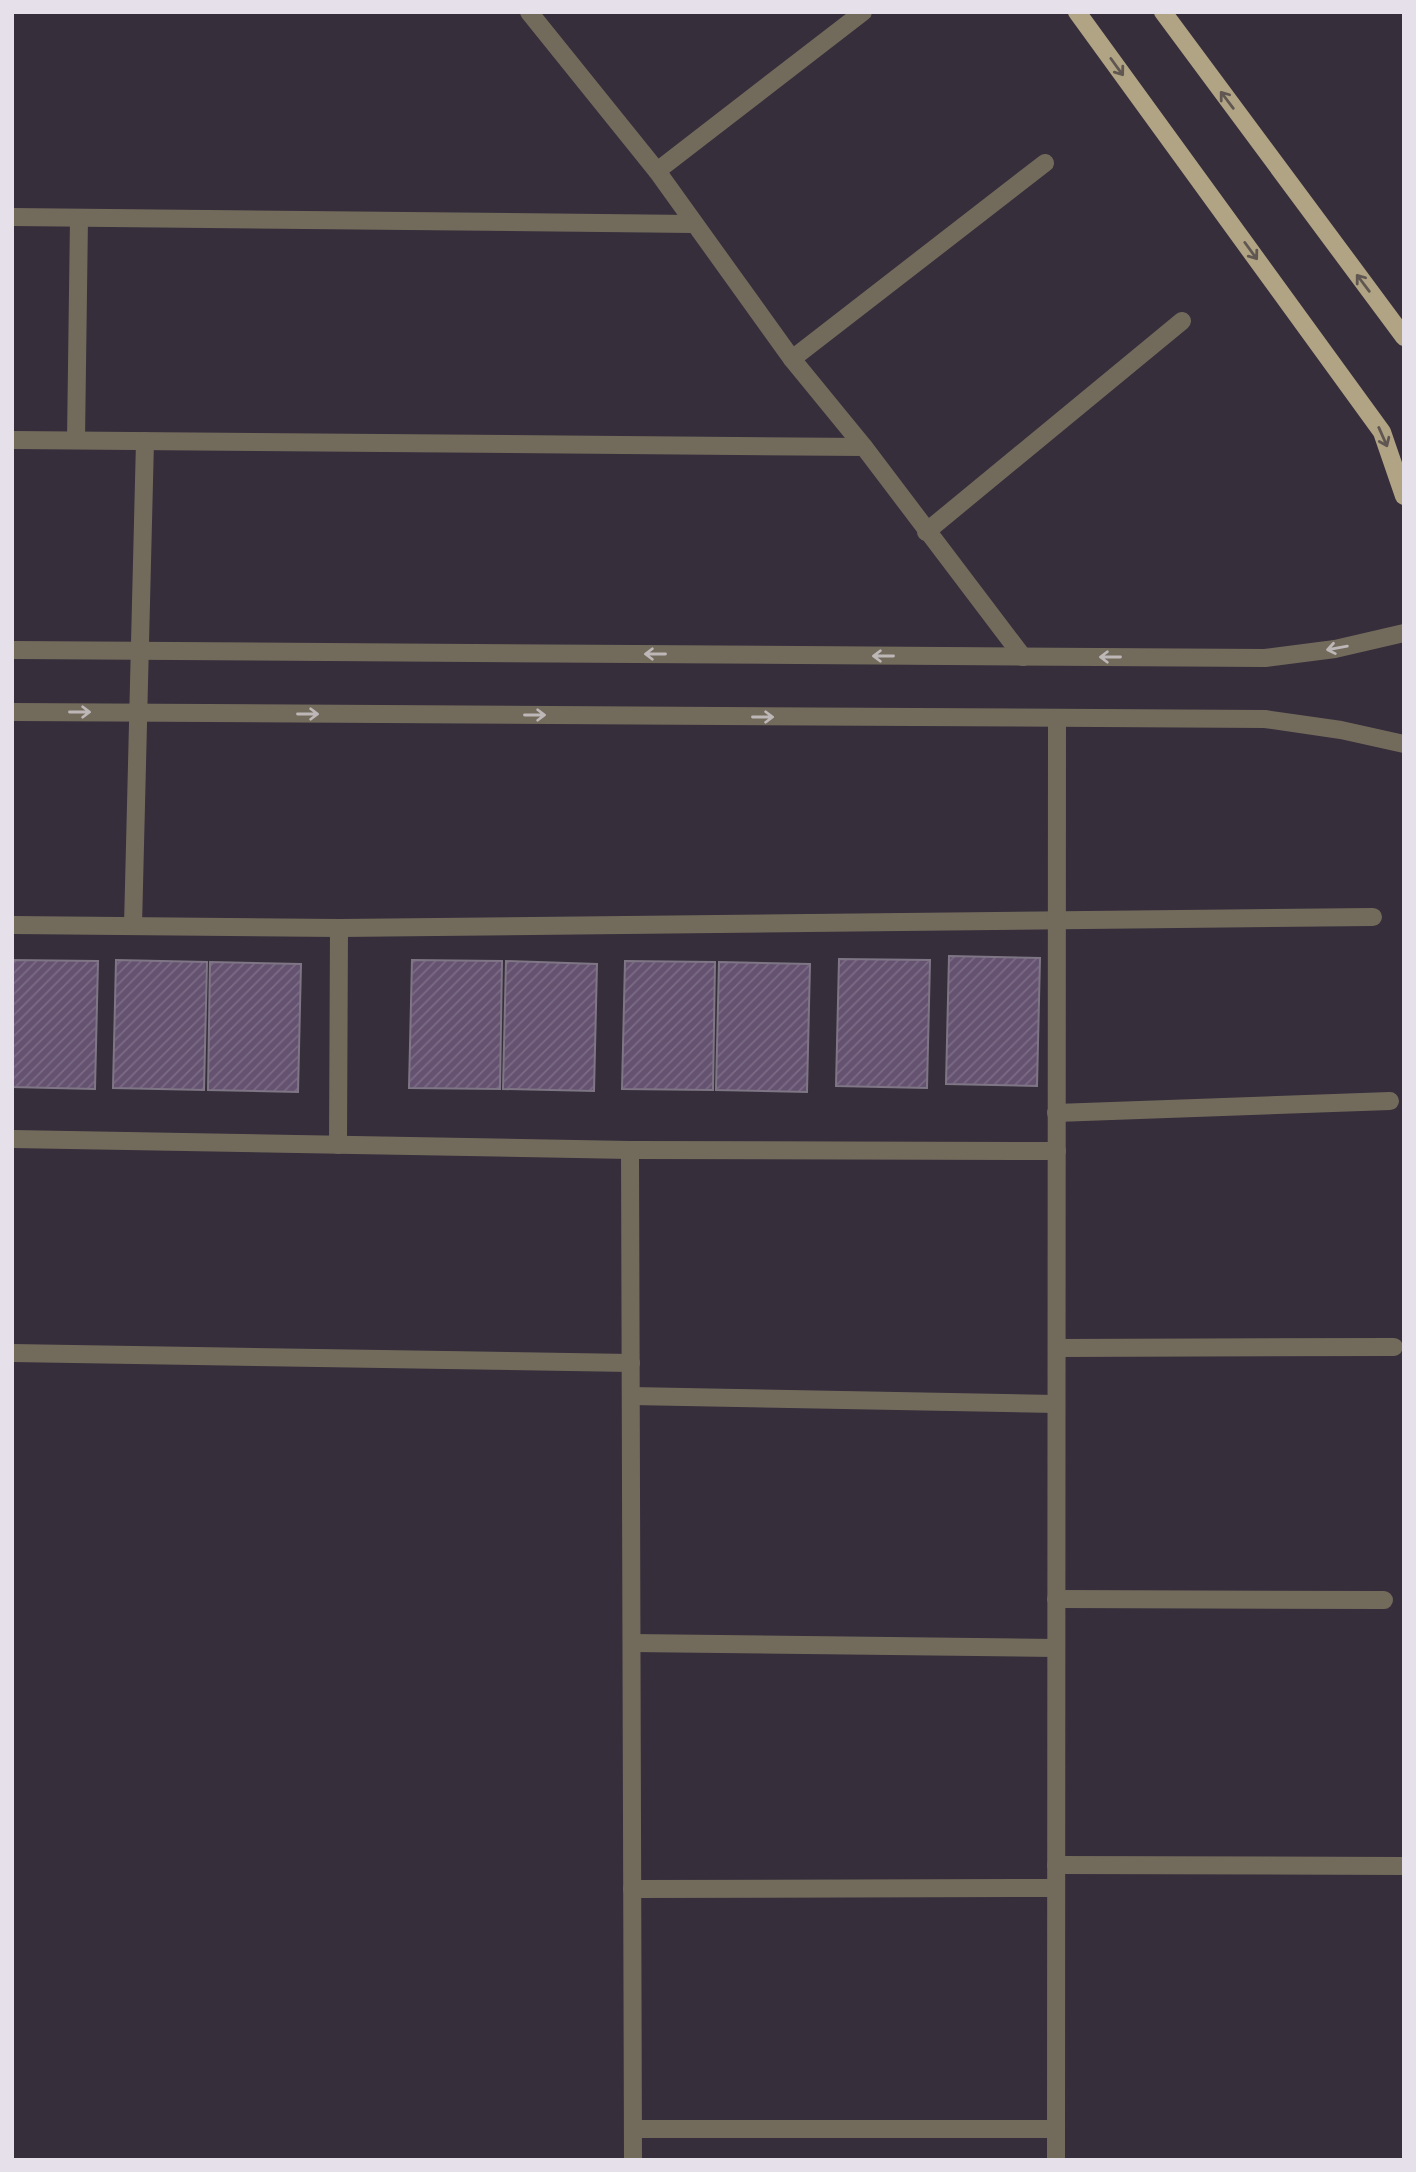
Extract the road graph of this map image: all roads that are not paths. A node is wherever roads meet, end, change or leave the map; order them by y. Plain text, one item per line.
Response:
1 (529, 12) edge
2 (863, 12) edge
3 (1077, 12) edge
4 (1163, 12) edge
5 (1045, 163) dead end
6 (657, 171) junction
7 (12, 217) edge
8 (79, 218) junction
9 (694, 224) junction
10 (1182, 321) dead end
11 (1404, 337) edge
12 (792, 359) junction
13 (12, 440) edge
14 (76, 440) junction
15 (145, 441) junction
16 (864, 447) junction
17 (1404, 496) edge
18 (926, 532) junction
19 (1404, 634) edge
20 (12, 650) edge
21 (139, 651) junction
22 (1023, 657) junction
23 (12, 712) edge
24 (139, 713) junction
25 (1057, 719) junction
26 (1404, 744) edge
27 (1373, 916) dead end
28 (1057, 922) junction
29 (12, 925) edge
30 (133, 926) junction
31 (339, 928) junction
32 (1390, 1101) dead end
33 (1056, 1113) junction
34 (12, 1139) edge
35 (338, 1145) junction
36 (630, 1150) junction
37 (1057, 1152) junction
38 (1394, 1347) dead end
39 (1057, 1348) junction
40 (12, 1353) edge
41 (631, 1363) junction
42 (631, 1396) junction
43 (1056, 1404) junction
44 (1056, 1599) junction
45 (1384, 1600) dead end
46 (632, 1643) junction
47 (1056, 1648) junction
48 (1056, 1865) junction
49 (1404, 1866) edge
50 (1056, 1888) junction
51 (632, 1889) junction
52 (633, 2129) junction
53 (1056, 2129) junction
54 (633, 2160) edge
55 (1056, 2160) edge

1 - 6 street
2 - 6 street
3 -> 17 main road
11 -> 4 main road
5 - 12 street
6 - 9 street
7 - 8 street
8 - 9 street
8 - 14 street
9 - 12 street
10 - 18 street
12 - 16 street
13 - 14 street
14 - 15 street
15 - 16 street
15 - 21 street
16 - 18 street
18 - 22 street
19 -> 22 street
20 - 21 street
22 -> 21 street
21 - 24 street
23 -> 24 street
24 -> 25 street
24 - 30 street
25 - 26 street
25 - 28 street
27 - 28 street
28 - 31 street
28 - 33 street
29 - 30 street
30 - 31 street
31 - 35 street
32 - 33 street
33 - 37 street
34 - 35 street
35 - 36 street
36 - 37 street
36 - 41 street
37 - 39 street
38 - 39 street
39 - 43 street
40 - 41 street
41 - 42 street
42 - 43 street
42 - 46 street
43 - 44 street
44 - 45 street
44 - 47 street
46 - 47 street
46 - 51 street
47 - 48 street
48 - 49 street
48 - 50 street
50 - 51 street
50 - 53 street
51 - 52 street
52 - 53 street
52 - 54 street
53 - 55 street

